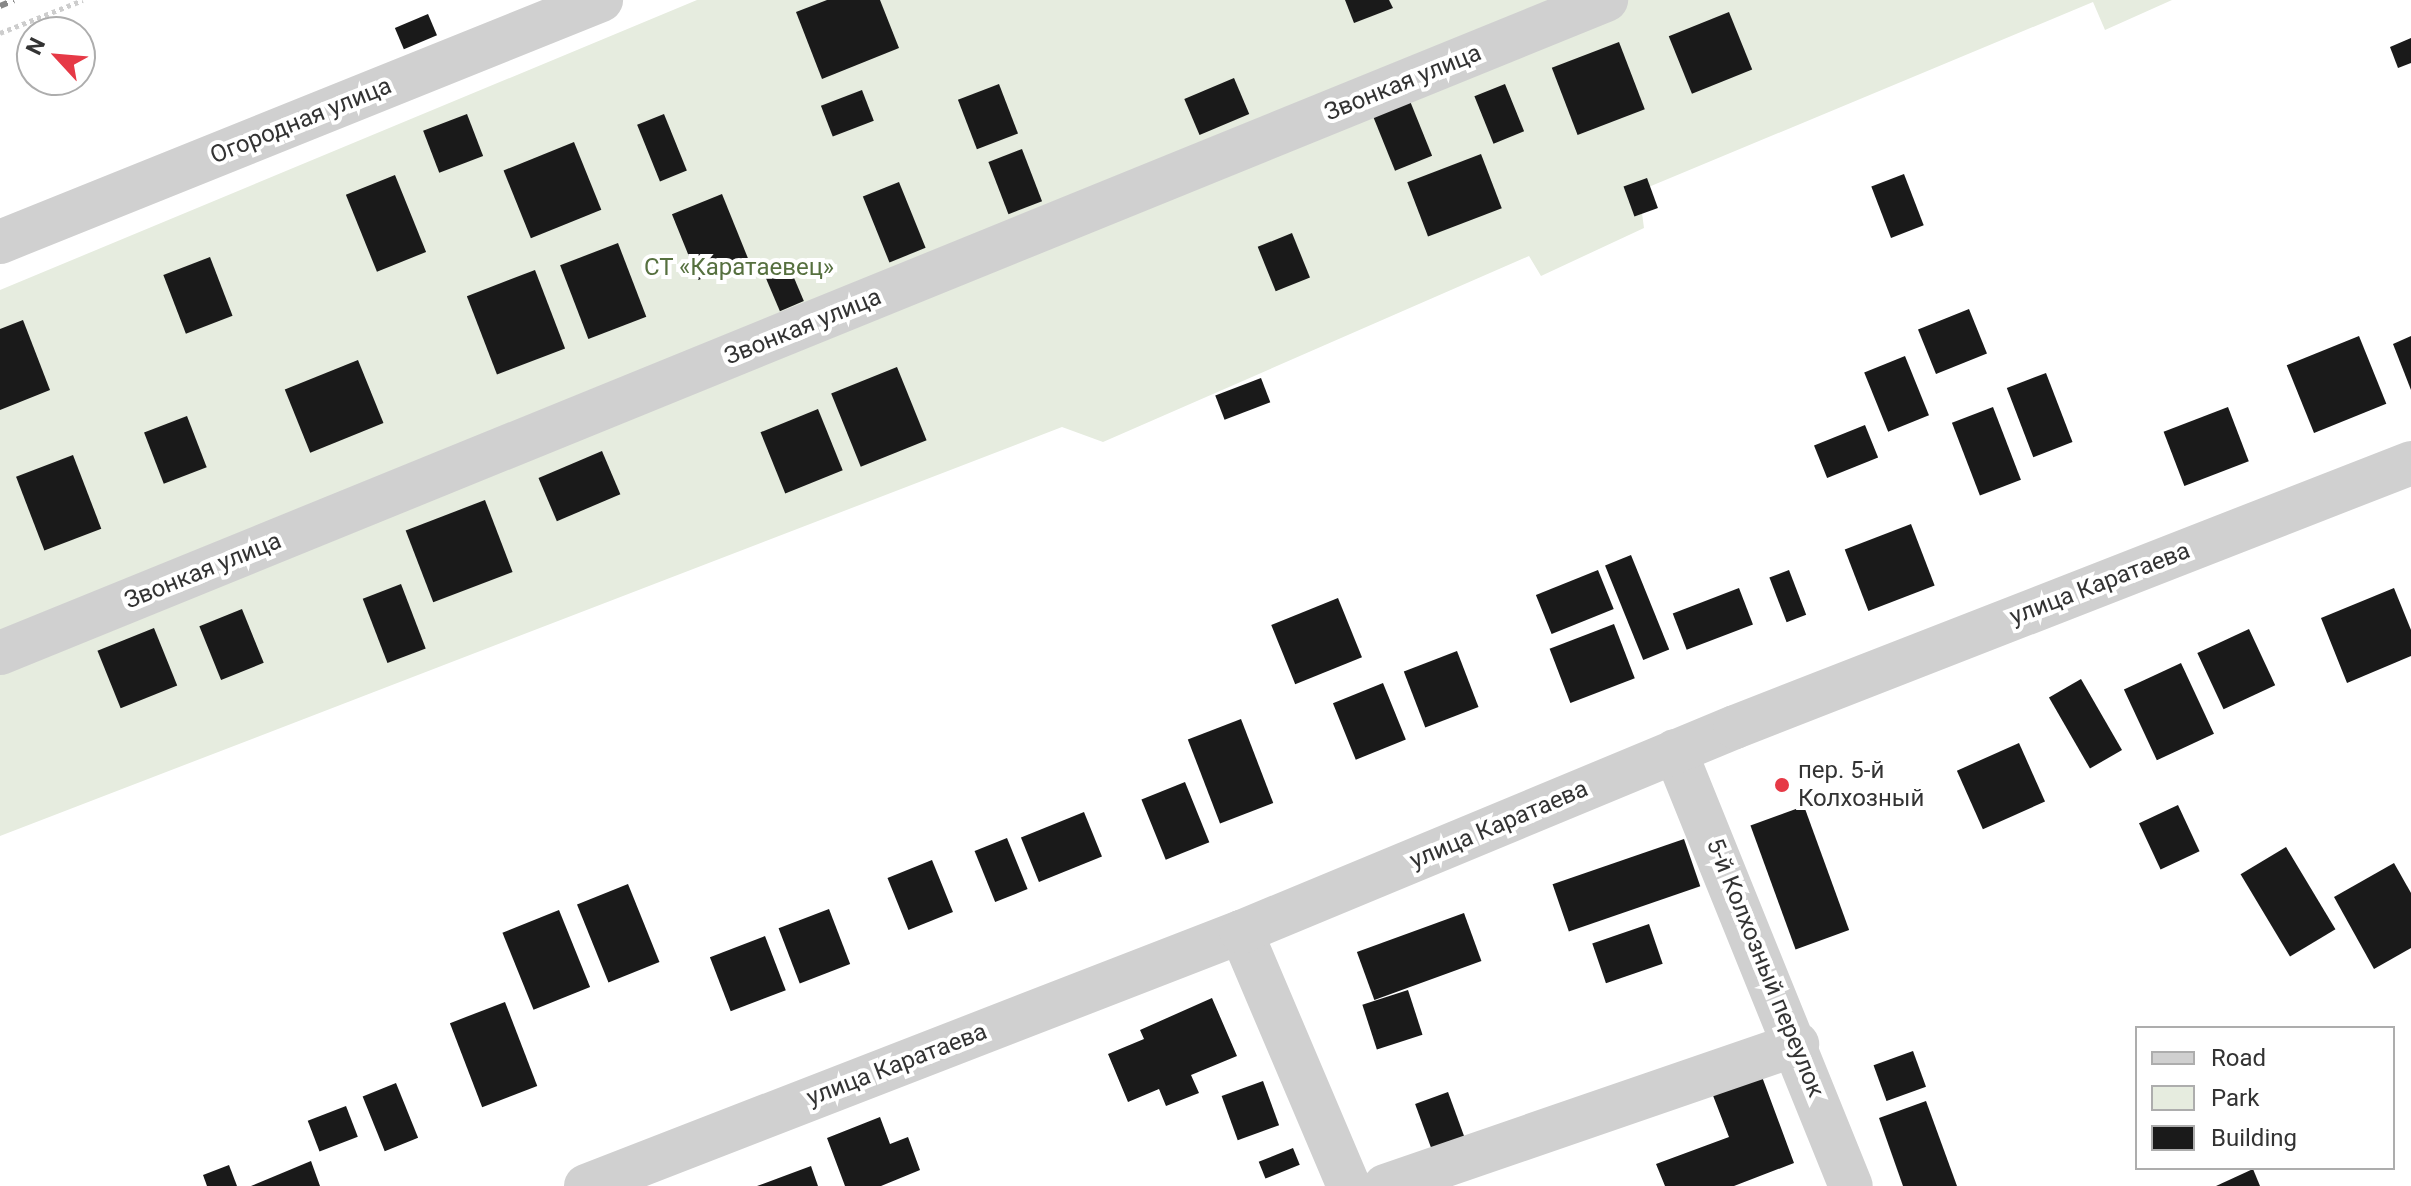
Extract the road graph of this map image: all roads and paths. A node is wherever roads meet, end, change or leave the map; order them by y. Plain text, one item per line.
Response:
1 (83, 0) edge
2 (601, 0) edge
3 (1606, 0) edge
4 (0, 33) edge
5 (0, 242) edge
6 (2411, 463) edge
7 (0, 653) edge
8 (1675, 751) junction
9 (1241, 932) junction
10 (1797, 1044) junction
11 (586, 1186) edge
12 (1349, 1186) edge
13 (1385, 1186) edge
14 (1851, 1186) edge

1 - 4 path
2 - 5 street, Огородная улица
3 - 7 street, Звонкая улица
6 - 8 street, улица Каратаева
8 - 9 street, улица Каратаева
8 - 10 street, 5-й Колхозный переулок
9 - 11 street, улица Каратаева
9 - 12 street
10 - 13 street
10 - 14 street, 5-й Колхозный переулок

